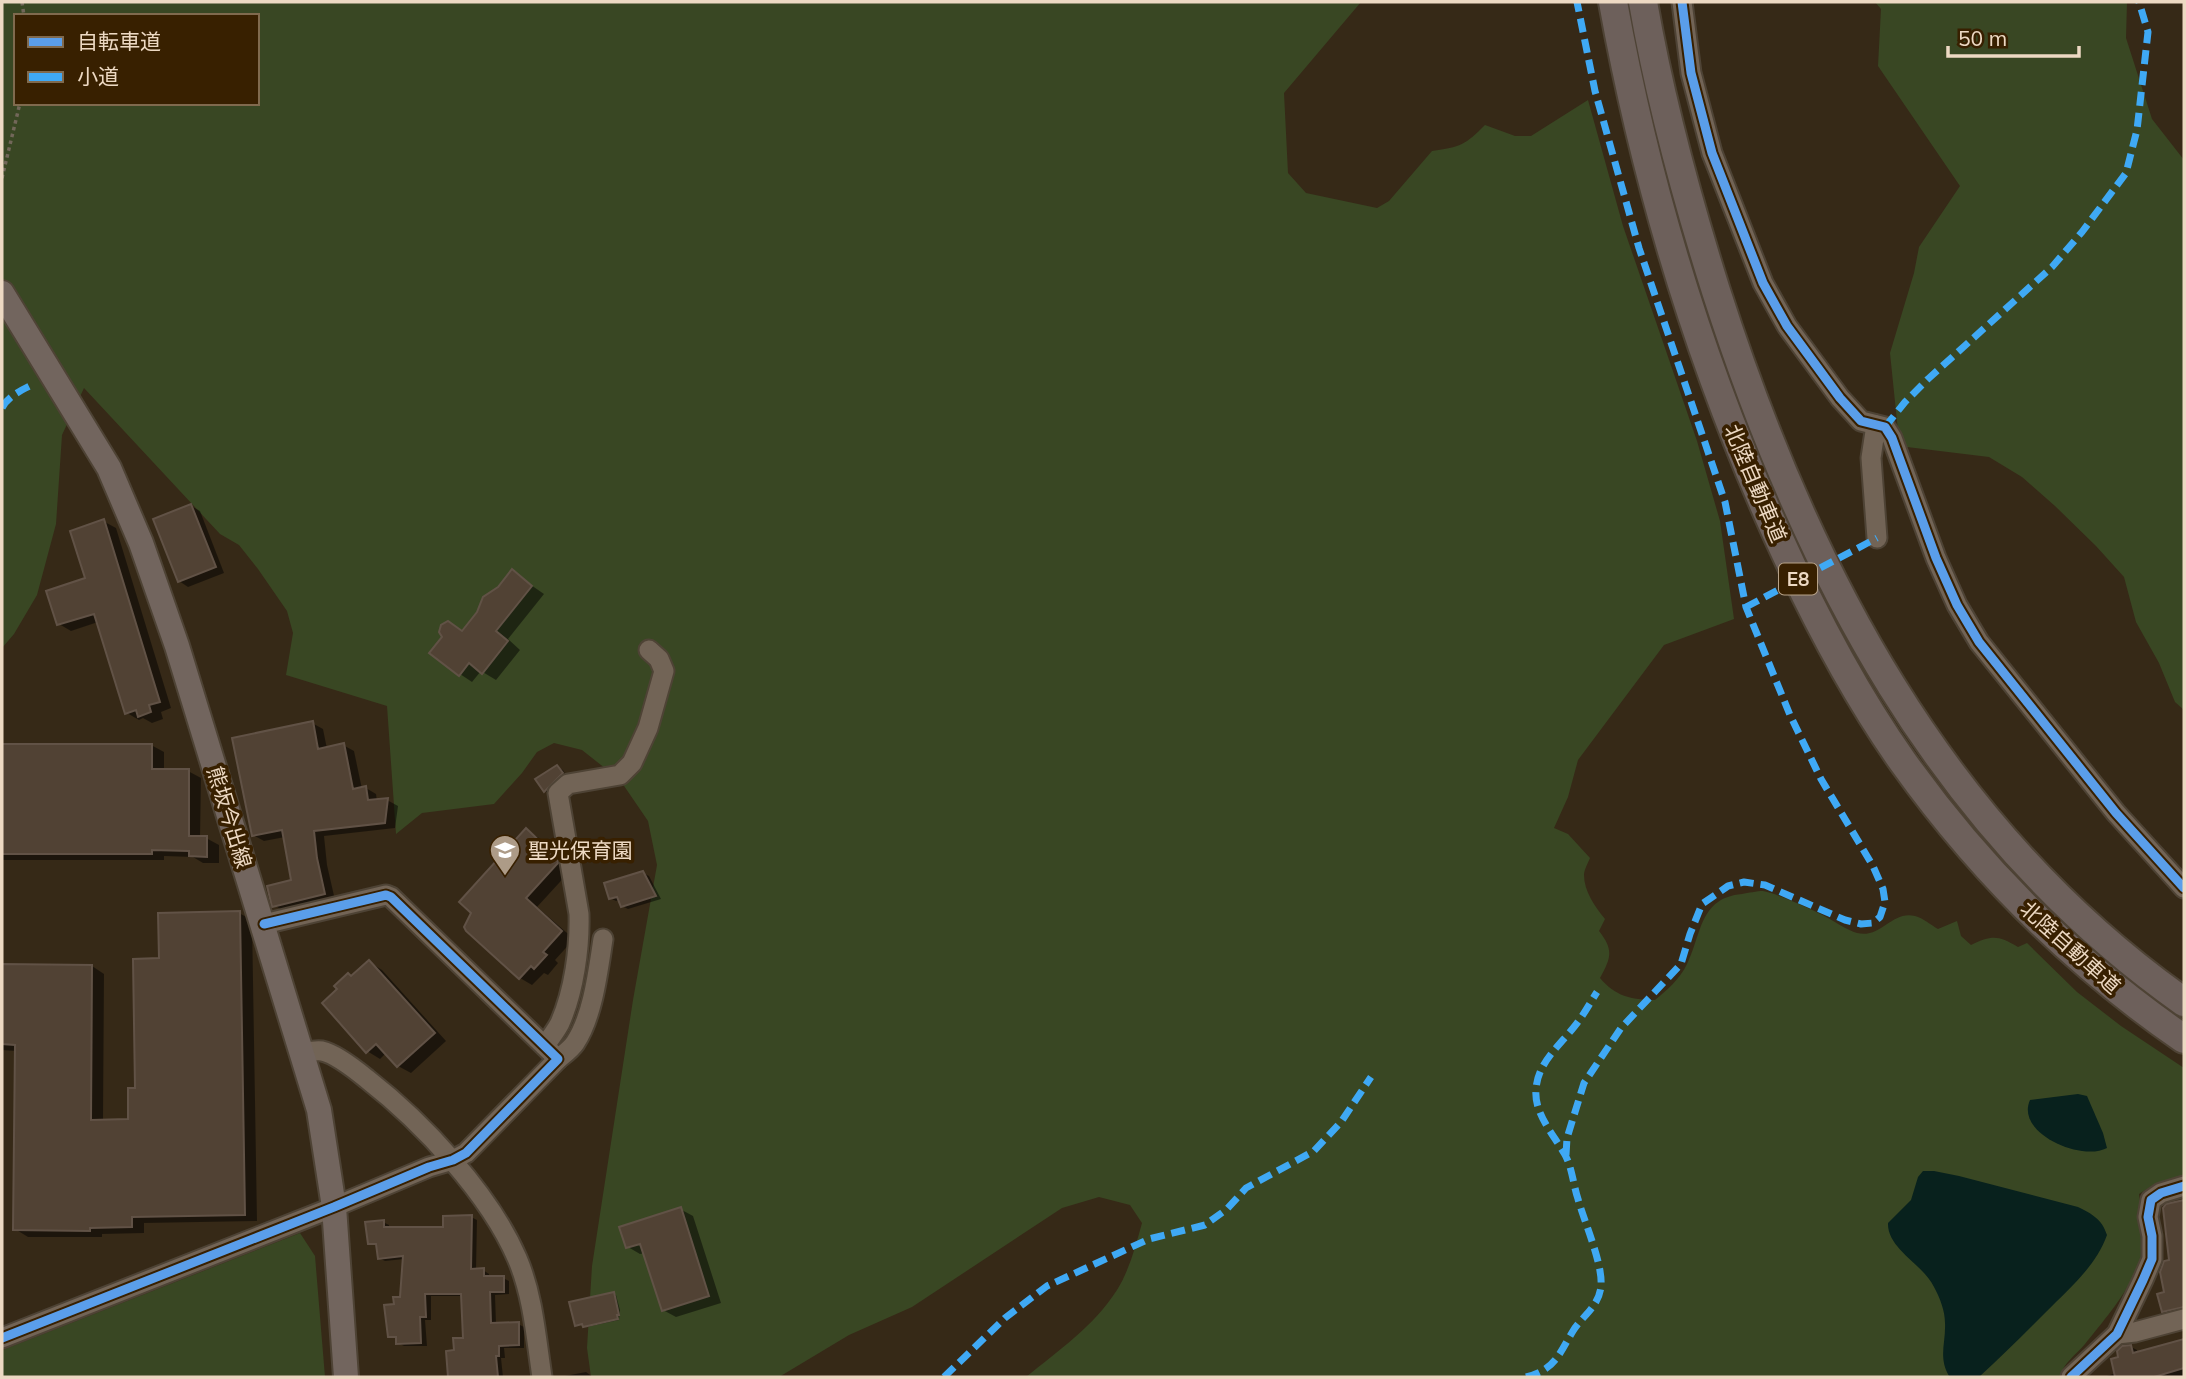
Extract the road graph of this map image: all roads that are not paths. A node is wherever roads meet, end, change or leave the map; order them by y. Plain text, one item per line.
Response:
1 (1614, 2) edge
2 (1643, 2) edge
3 (1682, 2) edge
4 (2, 293) edge
5 (1876, 425) junction
6 (1877, 538) dead end
7 (649, 650) dead end
8 (2184, 888) edge
9 (264, 924) junction
10 (603, 939) dead end
11 (2184, 1002) edge
12 (2184, 1039) edge
13 (552, 1052) junction
14 (300, 1053) junction
15 (453, 1160) junction
16 (2184, 1186) edge
17 (334, 1207) junction
18 (2184, 1319) edge
19 (2116, 1334) junction
20 (2, 1338) edge
21 (346, 1377) edge
22 (542, 1377) edge
23 (2071, 1377) edge

1 - 12 highway, 北陸自動車道 / E8
2 - 11 highway, 北陸自動車道 / E8
3 - 5 street
4 - 9 main road, 熊坂今出線
5 - 6 street
5 - 8 street
7 - 13 street
9 - 13 street
9 - 14 main road, 熊坂今出線
10 - 13 street
13 - 15 street
14 - 15 street
14 - 17 main road, 熊坂今出線
15 - 17 street
15 - 22 street
16 - 19 street
17 - 20 street
17 - 21 main road, 熊坂今出線
18 - 19 street
19 - 23 street

